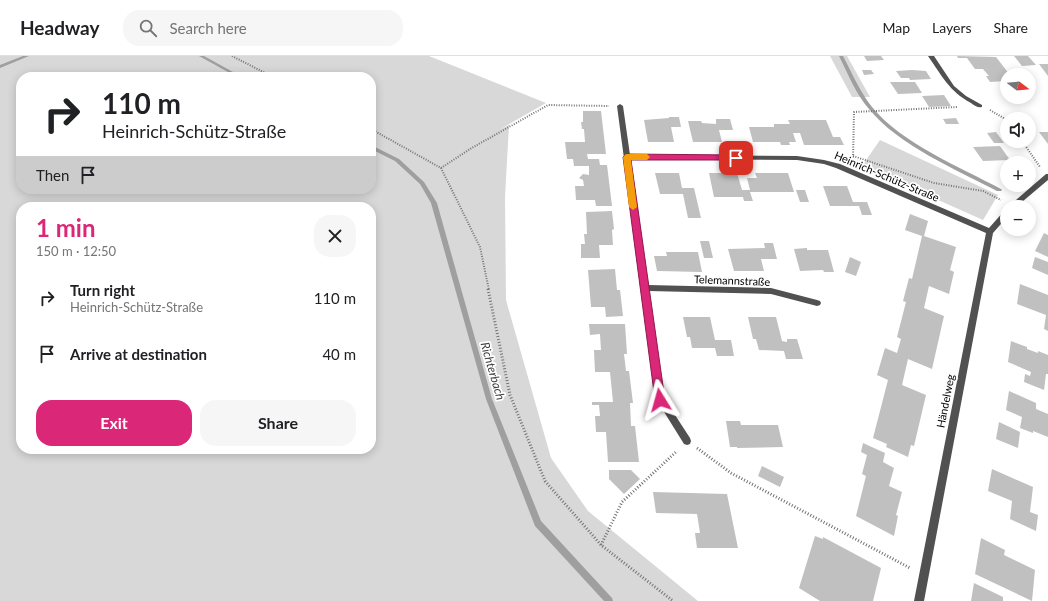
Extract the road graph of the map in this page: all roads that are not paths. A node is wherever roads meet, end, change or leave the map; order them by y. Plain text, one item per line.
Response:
1 (931, 56) edge
2 (620, 106) road end
3 (980, 106) road end
4 (626, 157) junction
5 (1047, 176) edge
6 (1019, 200) edge
7 (1000, 220) edge
8 (990, 232) junction
9 (645, 288) junction
10 (817, 303) dead end
11 (688, 441) road end
12 (919, 601) edge

1 - 3 street
2 - 4 street
4 - 8 street, Heinrich-Schütz-Straße
4 - 9 street
5 - 6 street
7 - 8 street, Händelweg
8 - 12 street, Händelweg
9 - 10 street, Telemannstraße
9 - 11 street

